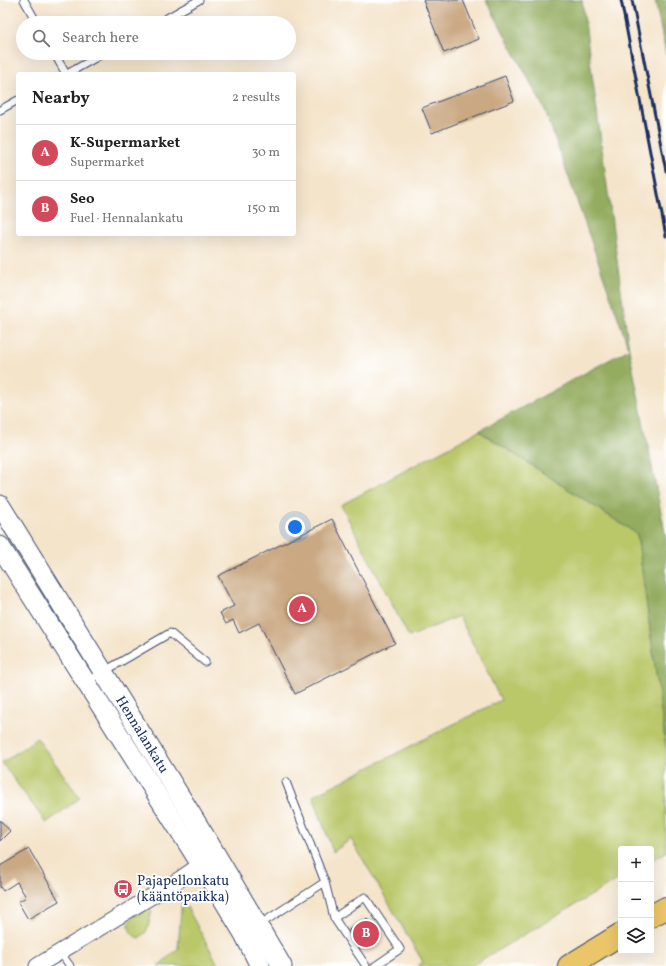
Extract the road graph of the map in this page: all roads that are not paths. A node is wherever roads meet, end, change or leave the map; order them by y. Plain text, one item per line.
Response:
1 (24, 0) edge
2 (199, 0) edge
3 (33, 16) edge
4 (170, 16) edge
5 (58, 60) edge
6 (91, 60) edge
7 (65, 72) edge
8 (70, 72) edge
9 (16, 101) edge
10 (0, 110) edge
11 (0, 505) edge
12 (0, 546) edge
13 (205, 662) dead end
14 (103, 672) junction
15 (86, 682) junction
16 (286, 782) dead end
17 (208, 860) junction
18 (325, 882) junction
19 (666, 908) edge
20 (654, 914) edge
21 (334, 918) junction
22 (251, 930) junction
23 (618, 936) edge
24 (60, 952) junction
25 (37, 966) edge
26 (70, 966) edge
27 (260, 966) edge
28 (282, 966) edge
29 (366, 966) edge
30 (375, 966) edge
31 (569, 966) edge

1 - 3 lane
2 - 4 lane
5 - 7 lane
6 - 8 lane
9 - 10 lane
11 - 14 street, Hennalankatu
12 - 15 street, Hennalankatu
13 - 14 lane
14 - 15 lane
14 - 17 street, Hennalankatu
15 - 17 street, Hennalankatu
16 - 18 lane
17 - 22 street, Hennalankatu
17 - 24 street
18 - 21 lane
18 - 22 lane
19 - 20 main road
21 - 29 lane
21 - 30 lane
22 - 27 street, Hennalankatu
22 - 28 street, Hennalankatu
23 - 31 main road
24 - 25 street
24 - 26 lane

